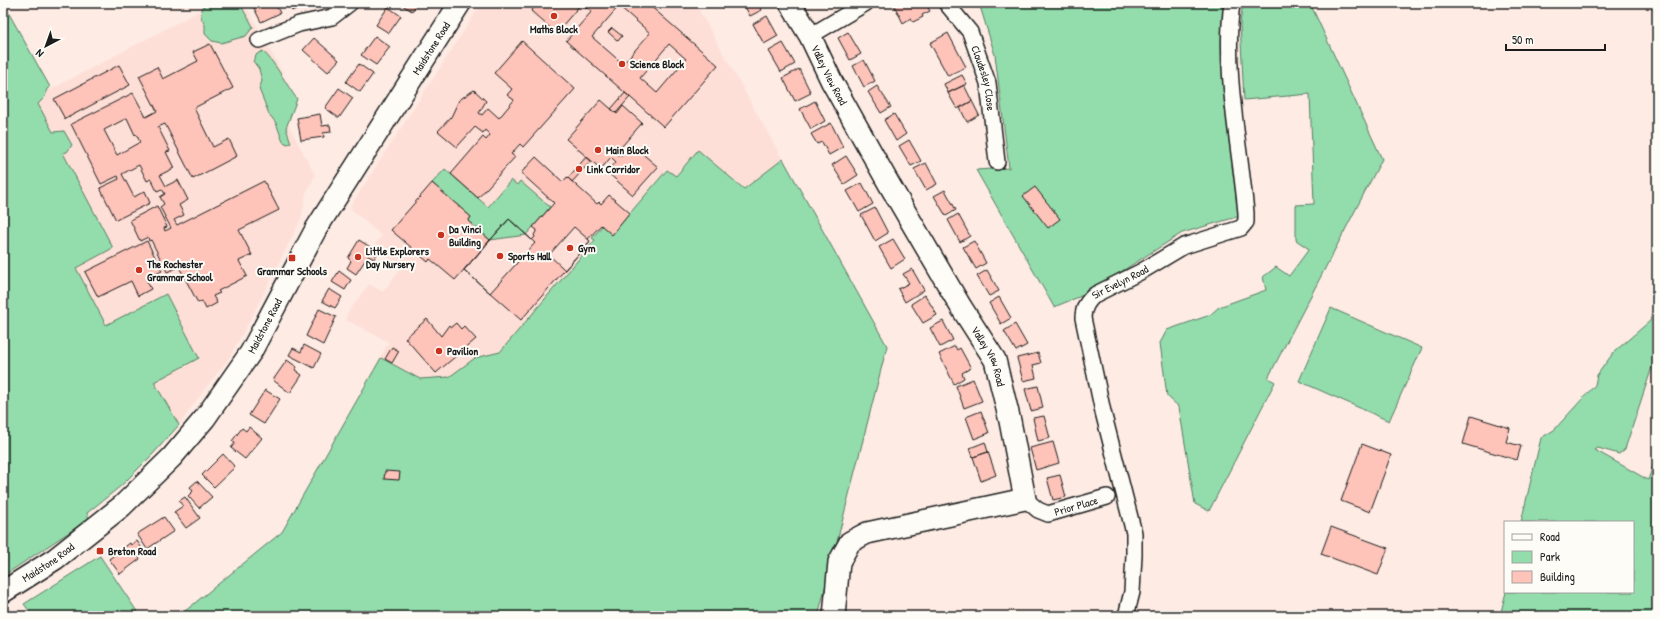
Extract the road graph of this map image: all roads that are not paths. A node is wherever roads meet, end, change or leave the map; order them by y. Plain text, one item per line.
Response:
1 (350, 3) edge
2 (460, 3) edge
3 (790, 3) edge
4 (866, 3) edge
5 (946, 3) edge
6 (1232, 3) edge
7 (810, 36) junction
8 (259, 40) dead end
9 (997, 162) dead end
10 (1107, 497) dead end
11 (1025, 500) junction
12 (3, 592) edge
13 (834, 616) edge
14 (1126, 616) edge

1 - 8 street
2 - 12 street, Maidstone Road
3 - 7 street, Valley View Road
4 - 7 street
5 - 9 street, Cloudesley Close
6 - 14 street, Sir Evelyn Road
7 - 11 street, Valley View Road
10 - 11 street, Prior Place
11 - 13 street

